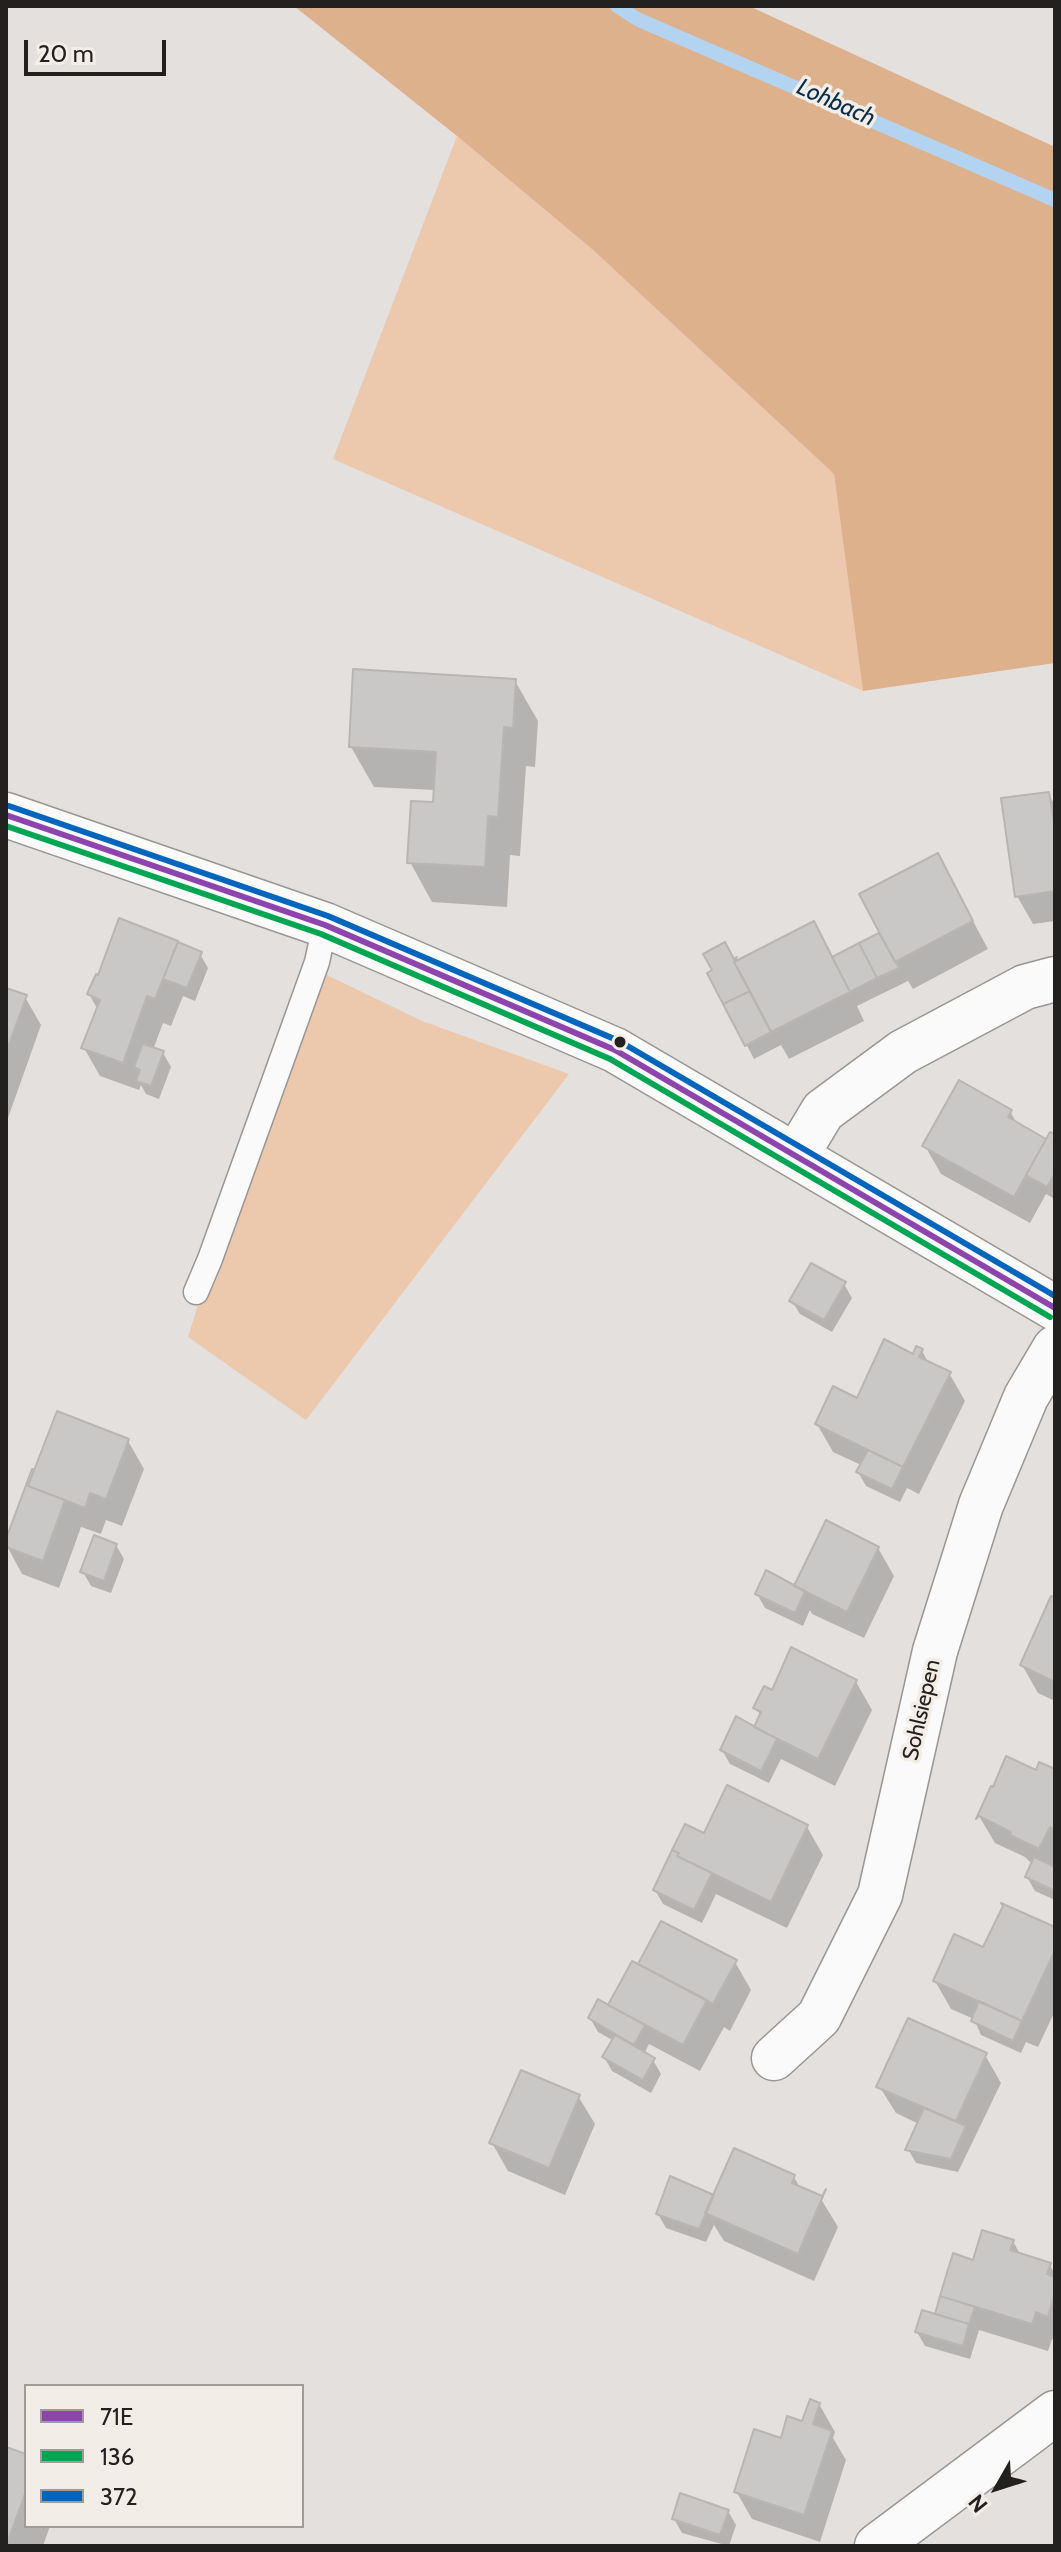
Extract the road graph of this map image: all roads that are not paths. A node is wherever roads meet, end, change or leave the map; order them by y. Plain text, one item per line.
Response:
1 (6, 815) edge
2 (325, 925) junction
3 (1055, 979) edge
4 (796, 1156) junction
5 (196, 1292) dead end
6 (1055, 1308) edge
7 (1055, 1348) edge
8 (774, 2058) dead end
9 (1055, 2413) edge
10 (877, 2546) edge

1 - 2 street
2 - 4 street
2 - 5 lane
3 - 4 street
4 - 6 street
7 - 8 street, Sohlsiepen
9 - 10 street

